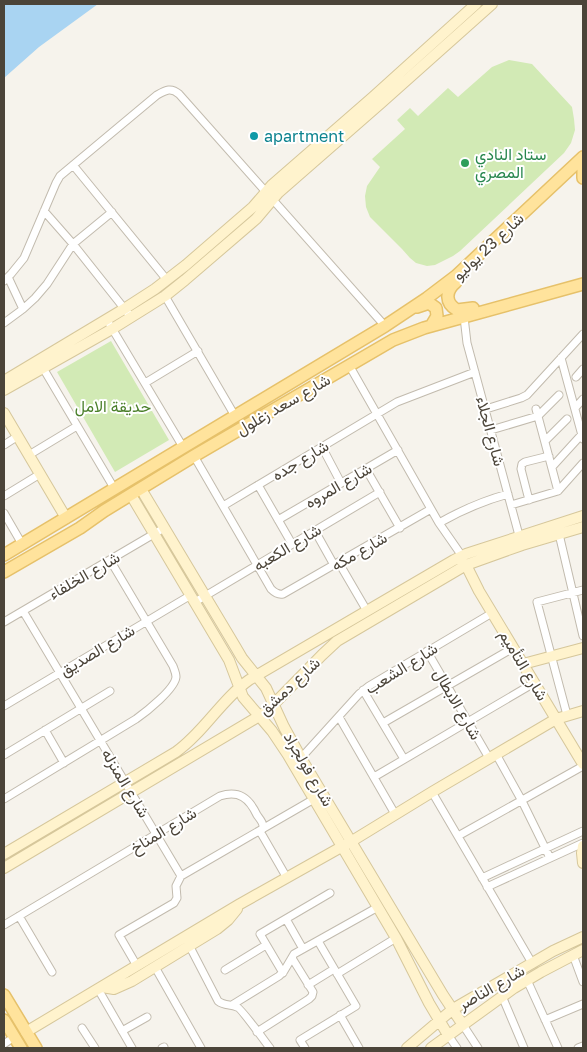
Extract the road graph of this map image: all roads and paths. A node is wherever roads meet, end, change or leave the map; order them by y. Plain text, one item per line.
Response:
1 (476, 4) edge
2 (492, 4) edge
3 (378, 99) junction
4 (583, 157) edge
5 (73, 165) junction
6 (578, 167) edge
7 (583, 179) edge
8 (269, 195) junction
9 (44, 211) junction
10 (112, 212) junction
11 (73, 244) junction
12 (466, 266) junction
13 (6, 279) edge
14 (167, 280) junction
15 (583, 284) edge
16 (165, 296) junction
17 (23, 309) junction
18 (492, 309) junction
19 (407, 311) junction
20 (127, 313) junction
21 (464, 317) junction
22 (4, 323) edge
23 (109, 324) junction
24 (385, 326) junction
25 (431, 326) junction
26 (583, 334) edge
27 (198, 352) junction
28 (561, 358) junction
29 (40, 364) junction
30 (349, 365) junction
31 (583, 369) edge
32 (475, 372) junction
33 (576, 377) dead end
34 (4, 381) edge
35 (145, 383) junction
36 (4, 390) edge
37 (558, 395) dead end
38 (583, 399) edge
39 (486, 408) junction
40 (575, 408) junction
41 (536, 409) dead end
42 (4, 413) edge
43 (378, 414) junction
44 (235, 416) junction
45 (538, 416) junction
46 (567, 418) dead end
47 (77, 426) junction
48 (491, 430) junction
49 (583, 435) edge
50 (18, 436) junction
51 (544, 441) junction
52 (4, 444) edge
53 (183, 447) junction
54 (322, 447) junction
55 (398, 450) junction
56 (29, 455) junction
57 (194, 456) junction
58 (549, 456) junction
59 (583, 463) edge
60 (552, 467) junction
61 (366, 469) junction
62 (40, 474) junction
63 (341, 483) junction
64 (258, 485) junction
65 (114, 488) junction
66 (141, 489) junction
67 (558, 491) junction
68 (380, 492) junction
69 (508, 494) junction
70 (130, 495) junction
71 (4, 496) edge
72 (529, 500) junction
73 (511, 505) junction
74 (224, 506) junction
75 (432, 509) junction
76 (4, 513) edge
77 (583, 516) edge
78 (66, 518) junction
79 (278, 520) junction
80 (439, 523) junction
81 (583, 527) edge
82 (164, 528) junction
83 (400, 528) junction
84 (315, 531) junction
85 (154, 534) junction
86 (559, 534) junction
87 (521, 541) junction
88 (22, 544) junction
89 (292, 544) junction
90 (4, 555) edge
91 (110, 560) junction
92 (464, 561) junction
93 (337, 564) junction
94 (258, 565) junction
95 (5, 567) edge
96 (583, 590) edge
97 (410, 592) junction
98 (573, 592) junction
99 (206, 596) junction
100 (193, 598) junction
101 (24, 611) junction
102 (367, 611) junction
103 (492, 613) junction
104 (146, 621) junction
105 (4, 622) edge
106 (583, 636) edge
107 (513, 648) junction
108 (583, 648) edge
109 (427, 651) junction
110 (552, 657) junction
111 (523, 664) junction
112 (60, 672) junction
113 (257, 675) junction
114 (534, 683) junction
115 (448, 686) junction
116 (239, 688) junction
117 (363, 690) junction
118 (110, 691) dead end
119 (274, 705) junction
120 (4, 706) edge
121 (81, 708) junction
122 (583, 711) edge
123 (567, 715) junction
124 (258, 716) junction
125 (339, 717) junction
126 (556, 719) junction
127 (468, 722) junction
128 (383, 723) junction
129 (45, 730) junction
130 (101, 740) junction
131 (4, 755) edge
132 (492, 756) junction
133 (301, 758) junction
134 (404, 759) junction
135 (64, 763) junction
136 (583, 765) edge
137 (374, 777) junction
138 (125, 781) junction
139 (131, 792) junction
140 (432, 792) junction
141 (4, 799) edge
142 (314, 799) junction
143 (522, 800) junction
144 (395, 814) junction
145 (262, 828) junction
146 (583, 831) edge
147 (156, 834) junction
148 (458, 836) junction
149 (347, 844) junction
150 (583, 845) edge
151 (546, 848) junction
152 (4, 854) edge
153 (550, 858) junction
154 (583, 863) edge
155 (4, 868) edge
156 (180, 876) junction
157 (287, 878) junction
158 (482, 878) junction
159 (487, 887) junction
160 (330, 893) dead end
161 (240, 904) junction
162 (378, 907) junction
163 (19, 916) junction
164 (286, 919) junction
165 (4, 925) edge
166 (583, 937) edge
167 (396, 938) junction
168 (318, 941) junction
169 (266, 945) junction
170 (190, 946) junction
171 (304, 949) junction
172 (583, 950) edge
173 (553, 951) junction
174 (573, 956) junction
175 (292, 958) junction
176 (560, 962) junction
177 (532, 963) junction
178 (137, 966) junction
179 (155, 967) junction
180 (225, 970) dead end
181 (52, 972) dead end
182 (336, 972) junction
183 (282, 973) junction
184 (527, 980) junction
185 (583, 982) edge
186 (308, 985) junction
187 (100, 988) junction
188 (4, 995) edge
189 (502, 996) junction
190 (583, 1004) edge
191 (232, 1005) junction
192 (453, 1009) junction
193 (340, 1016) junction
194 (147, 1017) dead end
195 (4, 1020) edge
196 (438, 1020) junction
197 (545, 1020) junction
198 (463, 1025) junction
199 (82, 1028) dead end
200 (122, 1031) junction
201 (26, 1032) junction
202 (257, 1032) junction
203 (448, 1035) junction
204 (14, 1037) junction
205 (4, 1044) edge
206 (583, 1046) edge
207 (266, 1047) edge
208 (20, 1048) edge
209 (36, 1048) edge
210 (95, 1048) edge
211 (132, 1048) edge
212 (201, 1048) edge
213 (305, 1048) edge
214 (359, 1048) edge
215 (407, 1048) edge
216 (431, 1048) edge
217 (457, 1048) edge
218 (478, 1048) edge
219 (524, 1048) edge
220 (558, 1048) edge
221 (578, 1048) edge

1 - 3 street
2 - 3 street
3 - 8 street
4 - 6 main road, شارع 23 يوليو
5 - 8 street
5 - 9 street
5 - 10 street
6 - 7 main road
6 - 12 main road, شارع 23 يوليو
8 - 14 street
8 - 16 street
8 - 24 street
9 - 11 street
9 - 13 street
10 - 11 street
10 - 14 street
11 - 17 street
11 - 20 street
12 - 18 main road
12 - 19 main road, شارع 23 يوليو
13 - 17 street
14 - 20 street
15 - 18 main road, شارع سعد زغلول
16 - 20 street
16 - 27 street
17 - 22 street
18 - 21 main road, شارع سعد زغلول
19 - 24 main road, شارع 23 يوليو
19 - 25 main road
20 - 23 street
21 - 25 main road, شارع سعد زغلول
21 - 32 street, شارع الجلاء
23 - 29 street
23 - 35 street
24 - 44 main road, شارع سعد زغلول
25 - 30 main road, شارع سعد زغلول
26 - 28 street
27 - 35 street
27 - 44 street
28 - 39 street
28 - 40 street
29 - 34 street
29 - 36 street
29 - 47 street
30 - 43 street, شارع التأميم
30 - 57 main road, شارع سعد زغلول
31 - 33 street
32 - 39 street, شارع الجلاء
32 - 43 street, شارع جده
35 - 53 street
37 - 45 street
38 - 40 street
39 - 48 street, شارع الجلاء
40 - 49 street
41 - 45 street
42 - 50 street
43 - 54 street, شارع جده
43 - 55 street, شارع التأميم
44 - 53 main road, شارع سعد زغلول
45 - 48 street
45 - 51 street
46 - 51 street
47 - 56 street
47 - 65 street
48 - 69 street, شارع الجلاء
49 - 60 street
50 - 52 street
50 - 56 street
51 - 58 street
53 - 65 main road, شارع سعد زغلول
54 - 63 street
54 - 64 street, شارع جده
55 - 61 street, شارع المروه
55 - 75 street, شارع التأميم
56 - 62 street
57 - 66 main road, شارع سعد زغلول
57 - 74 street
58 - 60 street
58 - 72 street
59 - 67 street
60 - 67 street
61 - 63 street, شارع المروه
61 - 68 street
62 - 71 street
62 - 78 street
63 - 79 street, شارع المروه
64 - 74 street, شارع جده
64 - 79 street
65 - 78 main road, شارع سعد زغلول
66 - 70 main road, شارع سعد زغلول
66 - 82 street, شارع فولجراد
67 - 72 street
68 - 83 street
68 - 84 street, شارع الكعبه
69 - 73 street, شارع الجلاء
69 - 80 street
70 - 85 street, شارع فولجراد
70 - 95 main road, شارع سعد زغلول
72 - 73 street
73 - 87 street, شارع الجلاء
74 - 94 street
75 - 80 street, شارع التأميم
75 - 83 street, شارع مكه
76 - 88 street
77 - 87 street, شارع دمشق
78 - 88 main road, شارع سعد زغلول
79 - 89 street
80 - 92 street, شارع التأميم
81 - 86 street, شارع دمشق
82 - 85 street, شارع الخلفاء
82 - 99 street, شارع فولجراد
83 - 93 street, شارع مكه
84 - 89 street, شارع الكعبه
84 - 93 street
85 - 91 street, شارع الخلفاء
85 - 100 street, شارع فولجراد
86 - 87 street, شارع دمشق
86 - 98 street
87 - 92 street, شارع دمشق
88 - 90 main road, شارع سعد زغلول
89 - 94 street, شارع الكعبه
91 - 101 street, شارع الخلفاء
91 - 104 street
92 - 97 street, شارع دمشق
92 - 103 street, شارع التأميم
93 - 94 street, شارع مكه
93 - 102 street
94 - 99 street, شارع الكعبه
96 - 98 street
97 - 102 street, شارع دمشق
97 - 119 street, شارع دمشق
98 - 106 street
98 - 110 street
99 - 100 street, شارع الكعبه
99 - 113 street, شارع فولجراد
100 - 104 street, شارع الصديق
100 - 116 street, شارع فولجراد
101 - 105 street, شارع الخلفاء
101 - 112 street, شارع المنزله
102 - 113 street, شارع دمشق
103 - 107 street, شارع التأميم
103 - 109 street, شارع الشعب
104 - 112 street, شارع الصديق
104 - 130 street
107 - 111 street, شارع التأميم
107 - 115 street
108 - 110 street
109 - 115 street, شارع الابطال
109 - 117 street, شارع الشعب
110 - 111 street
110 - 123 street
111 - 114 street, شارع التأميم
112 - 120 street, شارع الصديق
112 - 121 street, شارع المنزله
113 - 116 street, شارع دمشق
113 - 119 street, شارع فولجراد
114 - 126 street, شارع التأميم
114 - 127 street
115 - 127 street, شارع الابطال
115 - 128 street
116 - 124 street, شارع فولجراد
116 - 138 street, شارع دمشق
117 - 125 street, شارع الشعب
117 - 128 street
118 - 121 street
119 - 124 street, شارع دمشق
119 - 133 street, شارع فولجراد
121 - 129 street
121 - 130 street, شارع المنزله
122 - 123 street
123 - 126 street
124 - 139 street, شارع دمشق
124 - 142 street, شارع فولجراد
125 - 133 street, شارع الشعب
125 - 137 street
126 - 132 street
126 - 136 street, شارع التأميم
127 - 132 street, شارع الابطال
127 - 134 street
128 - 134 street
129 - 131 street
129 - 135 street
130 - 135 street
130 - 138 street, شارع المنزله
132 - 140 street
132 - 143 street, شارع الابطال
133 - 149 street, شارع فولجراد
134 - 137 street
135 - 141 street
136 - 143 street
137 - 144 street
138 - 139 street, شارع المنزله
138 - 152 street, شارع دمشق
139 - 147 street, شارع المنزله
139 - 155 street, شارع دمشق
140 - 144 street
140 - 148 street
142 - 145 street
142 - 149 street, شارع فولجراد
143 - 148 street
143 - 151 street, شارع الابطال
144 - 149 street
145 - 147 street, شارع المناخ
145 - 156 street
145 - 157 street, شارع المناخ
146 - 151 street
147 - 156 street, شارع المنزله
147 - 163 street, شارع المناخ
148 - 158 street
149 - 157 street
149 - 162 street, شارع فولجراد
149 - 192 street, شارع فولجراد
150 - 153 street
150 - 154 street
151 - 153 street, شارع الابطال
151 - 158 street
153 - 159 street
156 - 178 street
157 - 161 street
158 - 159 street
159 - 177 street
160 - 164 street
161 - 170 street
161 - 178 street
162 - 167 street, شارع فولجراد
162 - 168 street
163 - 165 street, شارع المناخ
163 - 181 street
164 - 169 street
164 - 171 street
166 - 173 street, شارع الناصر
167 - 182 street
167 - 196 street, شارع فولجراد
168 - 171 street
168 - 182 street
169 - 180 street
169 - 183 street
170 - 179 street
170 - 191 street
171 - 175 street
172 - 174 street, شارع الناصر
173 - 176 street
173 - 177 street, شارع الناصر
174 - 176 street, شارع الناصر
174 - 185 street
175 - 183 street
175 - 186 street
176 - 184 street, شارع الناصر
177 - 192 street, شارع الناصر
178 - 187 street
179 - 187 street
179 - 212 street
182 - 186 street
182 - 193 street
183 - 191 street
184 - 189 street, شارع الناصر
184 - 197 street
186 - 202 street
187 - 200 street
187 - 201 street
188 - 201 main road
189 - 198 street, شارع الناصر
189 - 219 street
190 - 197 street
191 - 202 street
192 - 196 street, شارع الناصر
192 - 198 street, شارع فولجراد
193 - 213 street
193 - 214 street
194 - 200 street
195 - 204 main road
196 - 203 street, شارع فولجراد
196 - 215 street, شارع الناصر
197 - 220 street
198 - 203 street, شارع الناصر
198 - 218 street, شارع فولجراد
199 - 210 street
200 - 211 street
201 - 209 main road
202 - 207 street
203 - 216 street, شارع الناصر
203 - 217 street, شارع فولجراد
204 - 205 street
204 - 208 main road
206 - 221 street

